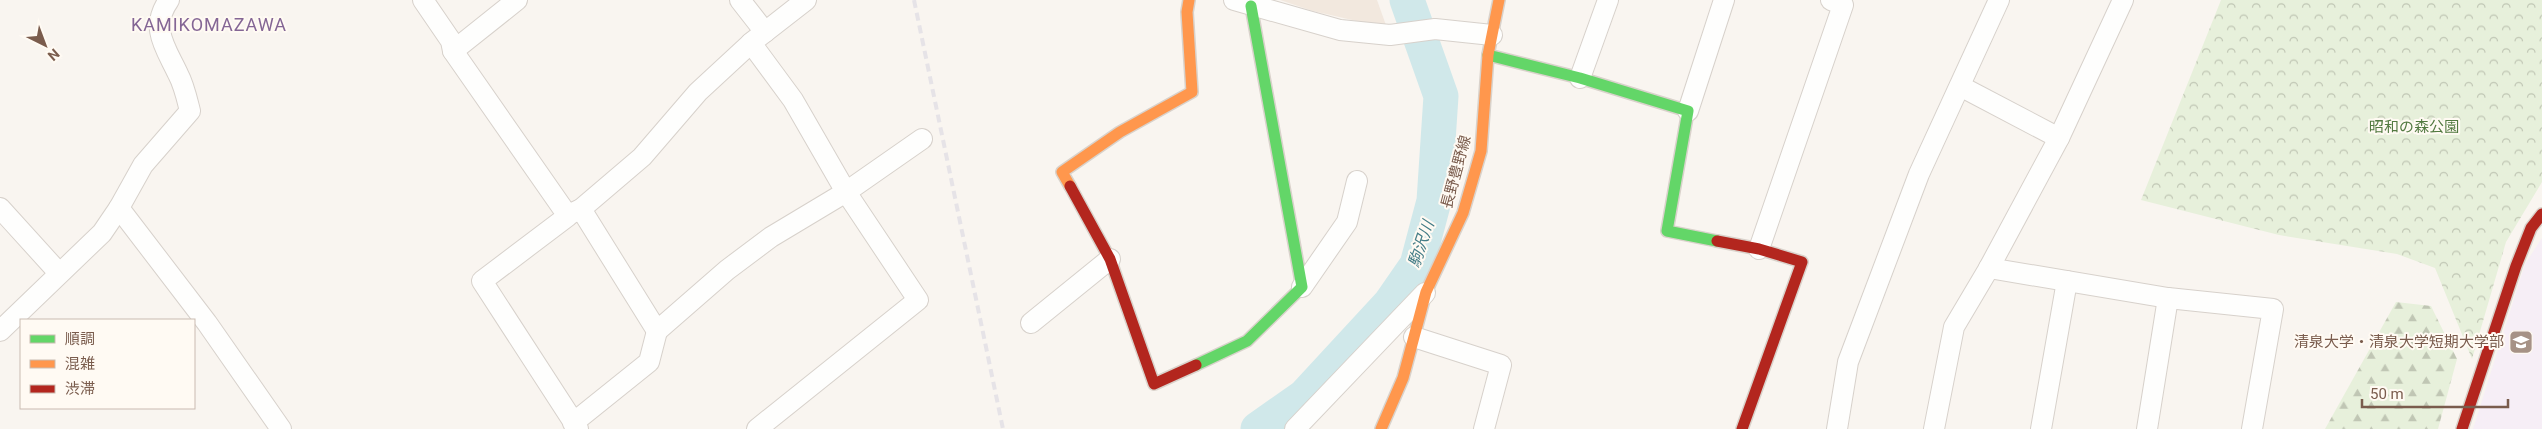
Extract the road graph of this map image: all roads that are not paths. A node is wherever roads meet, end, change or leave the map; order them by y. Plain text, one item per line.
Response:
1 (169, 0) edge
2 (423, 0) edge
3 (517, 0) edge
4 (740, 0) edge
5 (806, 0) edge
6 (1189, 0) edge
7 (1499, 0) edge
8 (1608, 0) edge
9 (1724, 0) edge
10 (1831, 0) edge
11 (1999, 0) edge
12 (2123, 0) edge
13 (1243, 3) edge
14 (1492, 35) junction
15 (758, 38) junction
16 (453, 51) junction
17 (1488, 55) junction
18 (1580, 78) junction
19 (1960, 86) junction
20 (1688, 111) junction
21 (2059, 138) junction
22 (922, 140) dead end
23 (1357, 181) dead end
24 (846, 192) junction
25 (0, 208) edge
26 (119, 208) junction
27 (574, 212) junction
28 (2542, 214) edge
29 (1759, 249) junction
30 (1110, 259) junction
31 (1989, 268) junction
32 (59, 273) junction
33 (2067, 281) junction
34 (1302, 287) junction
35 (1426, 292) junction
36 (2168, 298) junction
37 (1031, 323) dead end
38 (0, 331) edge
39 (657, 331) junction
40 (1414, 337) junction
41 (575, 426) edge
42 (281, 429) edge
43 (757, 429) edge
44 (1295, 429) edge
45 (1381, 429) edge
46 (1484, 429) edge
47 (1742, 429) edge
48 (1837, 429) edge
49 (1934, 429) edge
50 (2041, 429) edge
51 (2147, 429) edge
52 (2252, 429) edge
53 (2462, 429) edge

1 - 26 street
2 - 16 street
3 - 16 street
4 - 15 street
5 - 15 street
6 - 30 street
7 - 14 street, 長野豊野線
8 - 18 street
9 - 20 street
10 - 29 street
11 - 19 street
12 - 21 street
13 - 14 street
13 - 34 street
14 - 17 street, 長野豊野線
15 - 24 street
15 - 27 street
16 - 27 street
17 - 18 street
17 - 35 street, 長野豊野線
18 - 20 street
19 - 21 street
19 - 48 street
20 - 29 street
21 - 31 street
22 - 24 street
23 - 34 street
24 - 39 street
24 - 43 street
25 - 32 street
26 - 32 street
26 - 42 street
27 - 39 street
27 - 41 street
28 - 53 street
29 - 47 street
30 - 34 street
30 - 37 street
31 - 33 street
31 - 49 street
32 - 38 street
33 - 36 street
33 - 50 street
35 - 40 street, 長野豊野線
35 - 44 street
36 - 51 street
36 - 52 street
39 - 41 street
40 - 45 street, 長野豊野線
40 - 46 street

